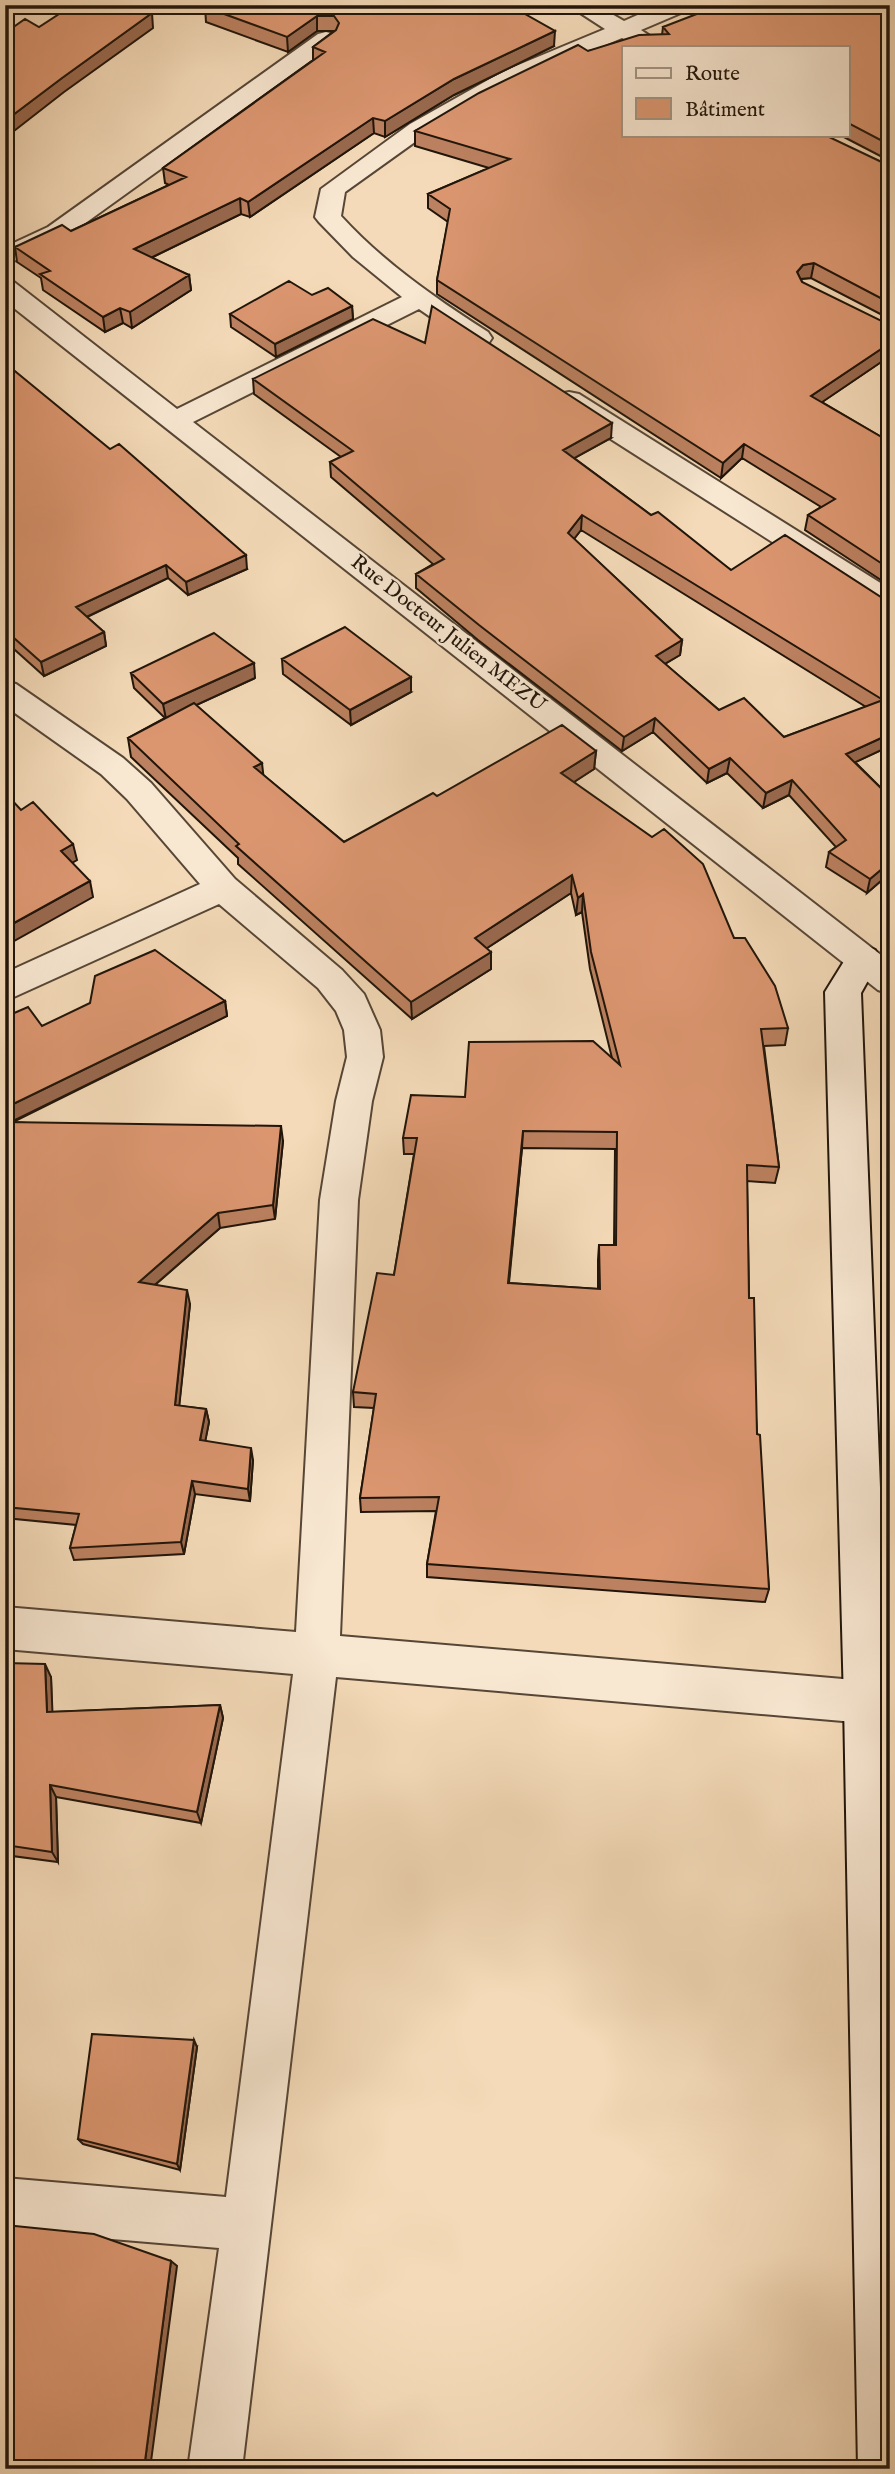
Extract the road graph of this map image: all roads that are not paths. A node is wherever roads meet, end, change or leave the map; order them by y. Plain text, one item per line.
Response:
1 (579, 5) edge
2 (680, 5) edge
3 (623, 30) junction
4 (326, 39) edge
5 (653, 46) edge
6 (5, 257) edge
7 (5, 288) edge
8 (421, 298) junction
9 (498, 351) edge
10 (551, 387) edge
11 (175, 420) junction
12 (890, 603) edge
13 (5, 691) edge
14 (223, 888) junction
15 (881, 960) edge
16 (5, 988) edge
17 (5, 1628) edge
18 (317, 1654) junction
19 (878, 1703) edge
20 (5, 2204) edge
21 (248, 2225) junction
22 (215, 2469) edge
23 (885, 2469) edge

1 - 3 street
2 - 3 street
3 - 5 street
3 - 8 street
4 - 6 street
7 - 11 street, Rue Docteur Julien MEZU
8 - 9 street
8 - 11 street
10 - 12 street
11 - 15 street, Rue Docteur Julien MEZU
13 - 14 street
14 - 16 street
14 - 18 street
15 - 19 street
17 - 18 street
18 - 19 street
18 - 21 street
19 - 23 street
20 - 21 street
21 - 22 street

